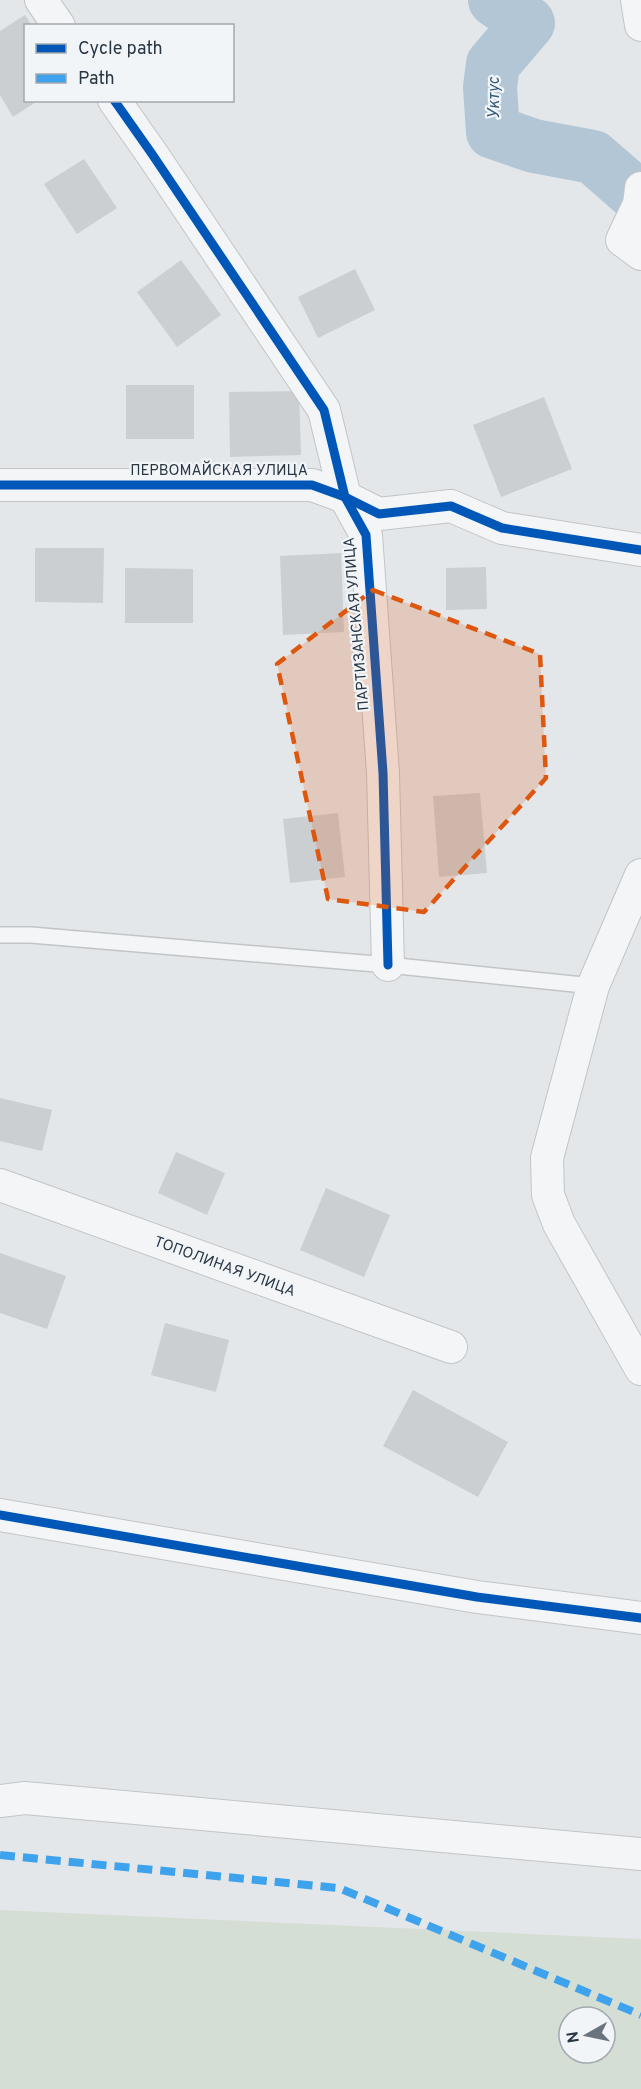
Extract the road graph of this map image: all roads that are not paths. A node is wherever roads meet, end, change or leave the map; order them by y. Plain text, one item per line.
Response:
1 (41, 0) edge
2 (637, 0) edge
3 (58, 24) edge
4 (641, 26) edge
5 (115, 102) edge
6 (640, 196) edge
7 (641, 254) edge
8 (0, 484) edge
9 (345, 497) junction
10 (641, 550) edge
11 (641, 875) edge
12 (0, 935) edge
13 (388, 965) junction
14 (593, 986) junction
15 (0, 1185) edge
16 (450, 1347) dead end
17 (641, 1369) edge
18 (0, 1515) edge
19 (641, 1618) edge
20 (0, 1801) edge
21 (641, 1854) edge

1 - 3 street
2 - 4 street
5 - 9 street, ПАРТИЗАНСКАЯ УЛИЦА
6 - 7 street
8 - 9 street, ПЕРВОМАЙСКАЯ УЛИЦА
9 - 10 street, ПЕРВОМАЙСКАЯ УЛИЦА
9 - 13 street, ПАРТИЗАНСКАЯ УЛИЦА
11 - 14 street
12 - 13 lane
13 - 14 lane
14 - 17 street
15 - 16 street, ТОПОЛИНАЯ УЛИЦА
18 - 19 street
20 - 21 street

